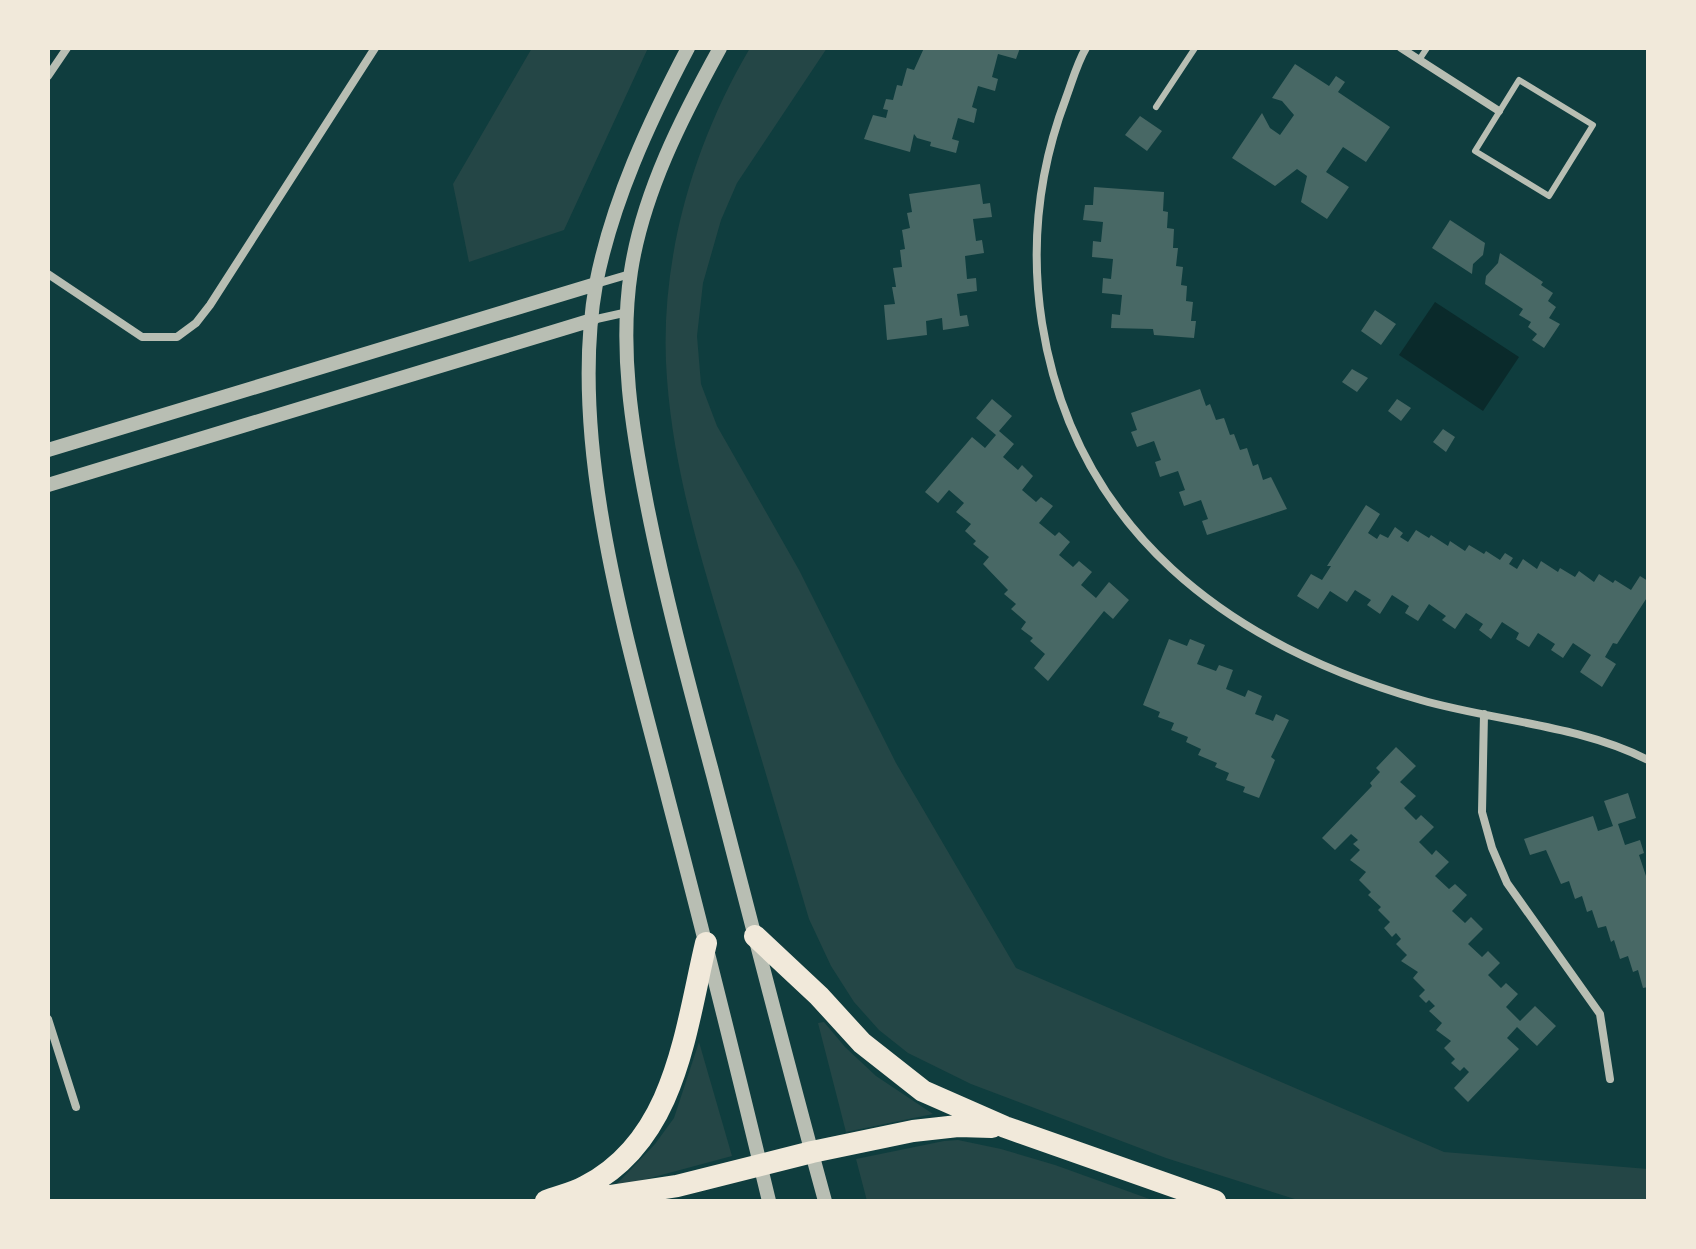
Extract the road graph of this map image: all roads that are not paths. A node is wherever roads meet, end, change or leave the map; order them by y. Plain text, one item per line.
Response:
1 (67, 48) edge
2 (360, 48) edge
3 (688, 48) edge
4 (720, 48) edge
5 (1086, 48) edge
6 (1195, 48) edge
7 (1401, 48) edge
8 (1427, 48) edge
9 (373, 51) edge
10 (1419, 60) junction
11 (48, 76) edge
12 (1156, 107) dead end
13 (1499, 111) junction
14 (48, 274) edge
15 (630, 274) junction
16 (596, 284) junction
17 (628, 312) junction
18 (592, 320) junction
19 (48, 450) edge
20 (48, 485) edge
21 (1484, 714) junction
22 (1648, 760) edge
23 (755, 936) junction
24 (706, 943) junction
25 (48, 1019) edge
26 (1610, 1079) dead end
27 (76, 1107) dead end
28 (1005, 1127) junction
29 (812, 1152) junction
30 (760, 1164) junction
31 (546, 1201) edge
32 (578, 1201) edge
33 (769, 1201) edge
34 (825, 1201) edge
35 (1215, 1201) edge

1 - 11 street
2 - 9 street
3 - 16 street
4 - 15 street
5 - 21 street
6 - 12 lane
7 - 10 street
8 - 10 lane
9 - 14 street
10 - 13 street
13 - 13 lane
15 - 16 street
15 - 17 street
16 - 18 street
16 - 19 street
17 - 18 street
17 - 23 street
18 - 20 street
18 - 24 street
21 - 22 street
21 - 26 street
23 - 28 highway
23 - 29 street
24 - 30 street
24 - 31 highway
25 - 27 street
28 - 29 highway
28 - 35 highway
29 - 30 highway
29 - 34 street
30 - 32 highway
30 - 33 street

